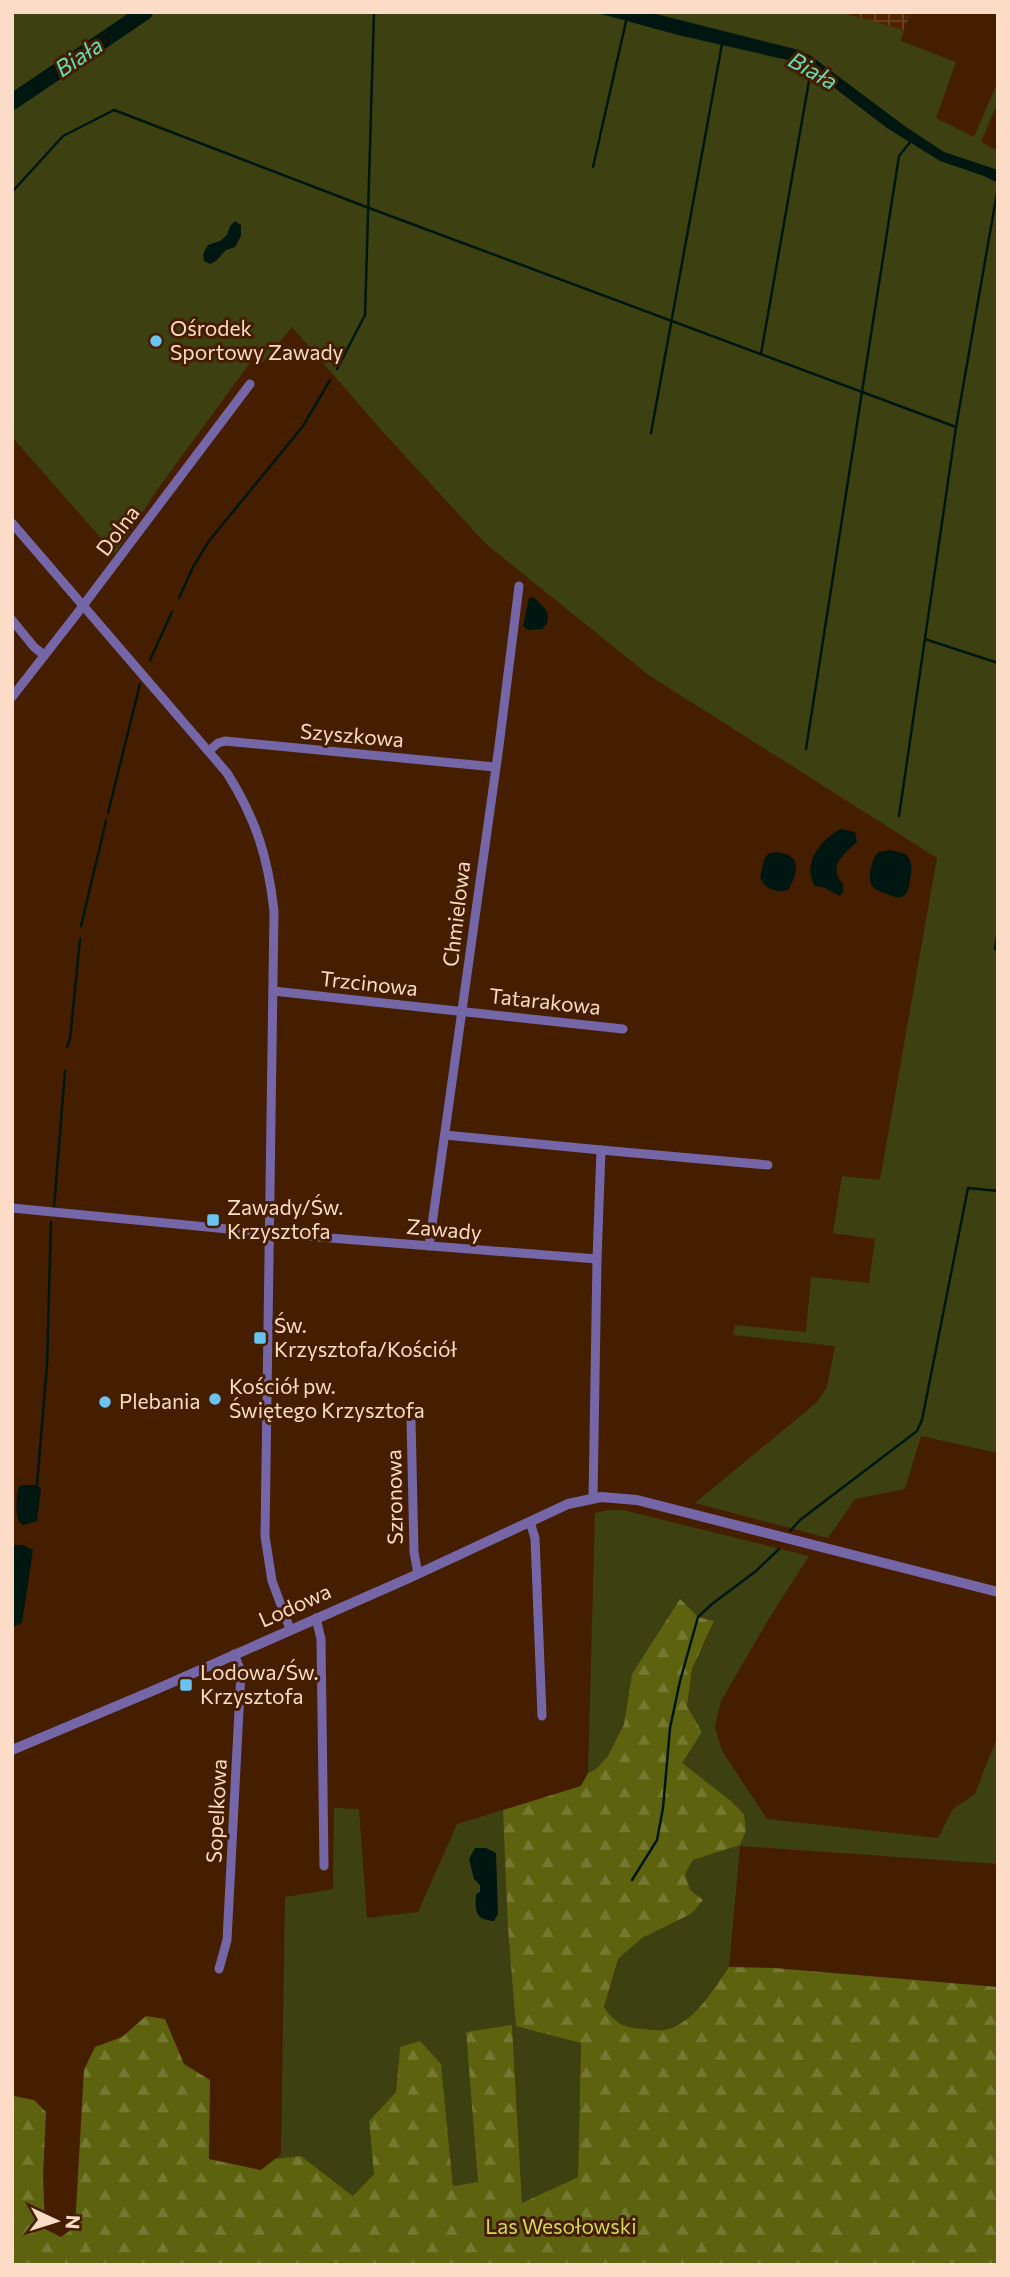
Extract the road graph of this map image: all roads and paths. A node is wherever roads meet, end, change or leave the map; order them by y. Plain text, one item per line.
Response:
1 (250, 384) dead end
2 (12, 523) edge
3 (519, 586) dead end
4 (83, 606) junction
5 (12, 620) edge
6 (44, 655) junction
7 (12, 696) edge
8 (209, 751) junction
9 (495, 767) junction
10 (273, 990) junction
11 (462, 1011) junction
12 (623, 1029) dead end
13 (445, 1135) junction
14 (601, 1150) junction
15 (768, 1165) dead end
16 (12, 1208) edge
17 (270, 1233) junction
18 (429, 1246) junction
19 (597, 1259) junction
20 (411, 1419) dead end
21 (593, 1498) junction
22 (530, 1522) junction
23 (418, 1574) junction
24 (998, 1592) edge
25 (316, 1618) junction
26 (290, 1629) junction
27 (234, 1654) junction
28 (542, 1716) dead end
29 (12, 1750) edge
30 (324, 1866) dead end
31 (219, 1969) dead end

1 - 4 street, Dolna
2 - 4 street
3 - 9 street, Chmielowa
4 - 6 street, Dolna
4 - 8 street
5 - 6 street
6 - 7 street, Dolna
8 - 9 street, Szyszkowa
8 - 10 street
9 - 11 street, Chmielowa
10 - 11 street, Trzcinowa
10 - 17 street
11 - 12 street, Tatarakowa
11 - 13 street, Chmielowa
13 - 14 street
13 - 18 street, Chmielowa
14 - 15 street
14 - 19 street
16 - 17 street, Zawady
17 - 18 street, Zawady
17 - 26 street
18 - 19 street, Zawady
19 - 21 street
20 - 23 street, Szronowa
21 - 22 street, Lodowa
21 - 24 street, Lodowa
22 - 23 street, Lodowa
22 - 28 street
23 - 25 street, Lodowa
25 - 26 street, Lodowa
25 - 30 street
26 - 27 street, Lodowa
27 - 29 street, Lodowa
27 - 31 street, Sopelkowa

